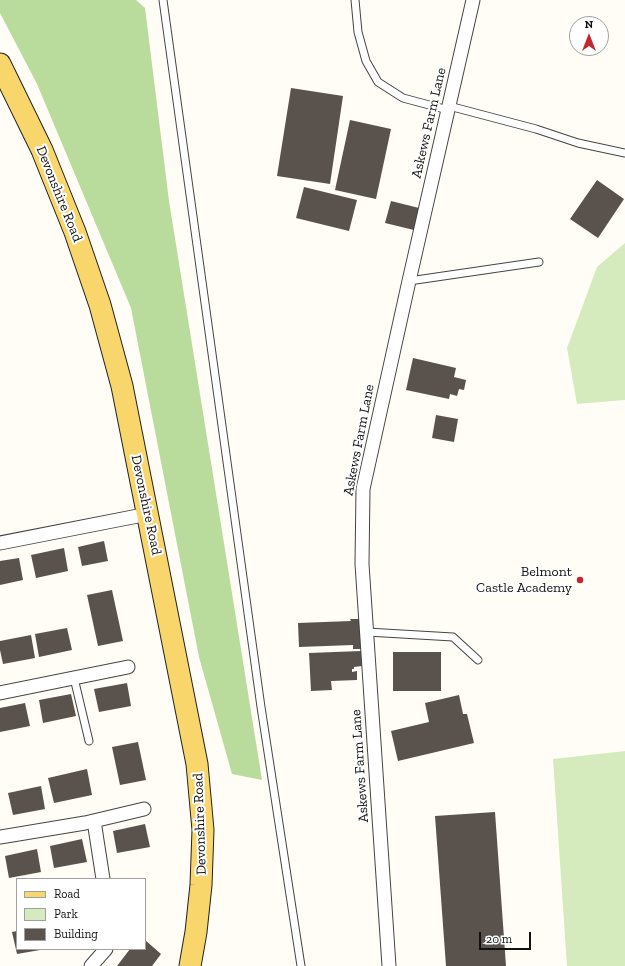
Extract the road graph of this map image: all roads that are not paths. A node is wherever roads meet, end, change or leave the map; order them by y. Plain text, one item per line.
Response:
1 (163, 0) edge
2 (355, 0) edge
3 (473, 0) edge
4 (0, 64) edge
5 (448, 108) junction
6 (625, 153) edge
7 (539, 262) dead end
8 (409, 281) junction
9 (148, 514) junction
10 (0, 543) edge
11 (367, 632) junction
12 (478, 660) dead end
13 (128, 667) dead end
14 (74, 678) junction
15 (0, 693) edge
16 (89, 741) dead end
17 (144, 809) dead end
18 (94, 821) junction
19 (0, 837) edge
20 (103, 878) edge
21 (105, 950) edge
22 (91, 966) edge
23 (190, 966) edge
24 (300, 966) edge
25 (389, 966) edge

1 - 24 lane
2 - 5 lane
3 - 5 street, Askews Farm Lane
4 - 9 main road, Devonshire Road
5 - 6 lane
5 - 8 street, Askews Farm Lane
7 - 8 lane
8 - 11 street, Askews Farm Lane
9 - 10 street
9 - 23 main road, Devonshire Road
11 - 12 lane
11 - 25 street, Askews Farm Lane
13 - 14 street
14 - 15 street
14 - 16 lane
17 - 18 street
18 - 19 street
18 - 20 street
21 - 22 street

